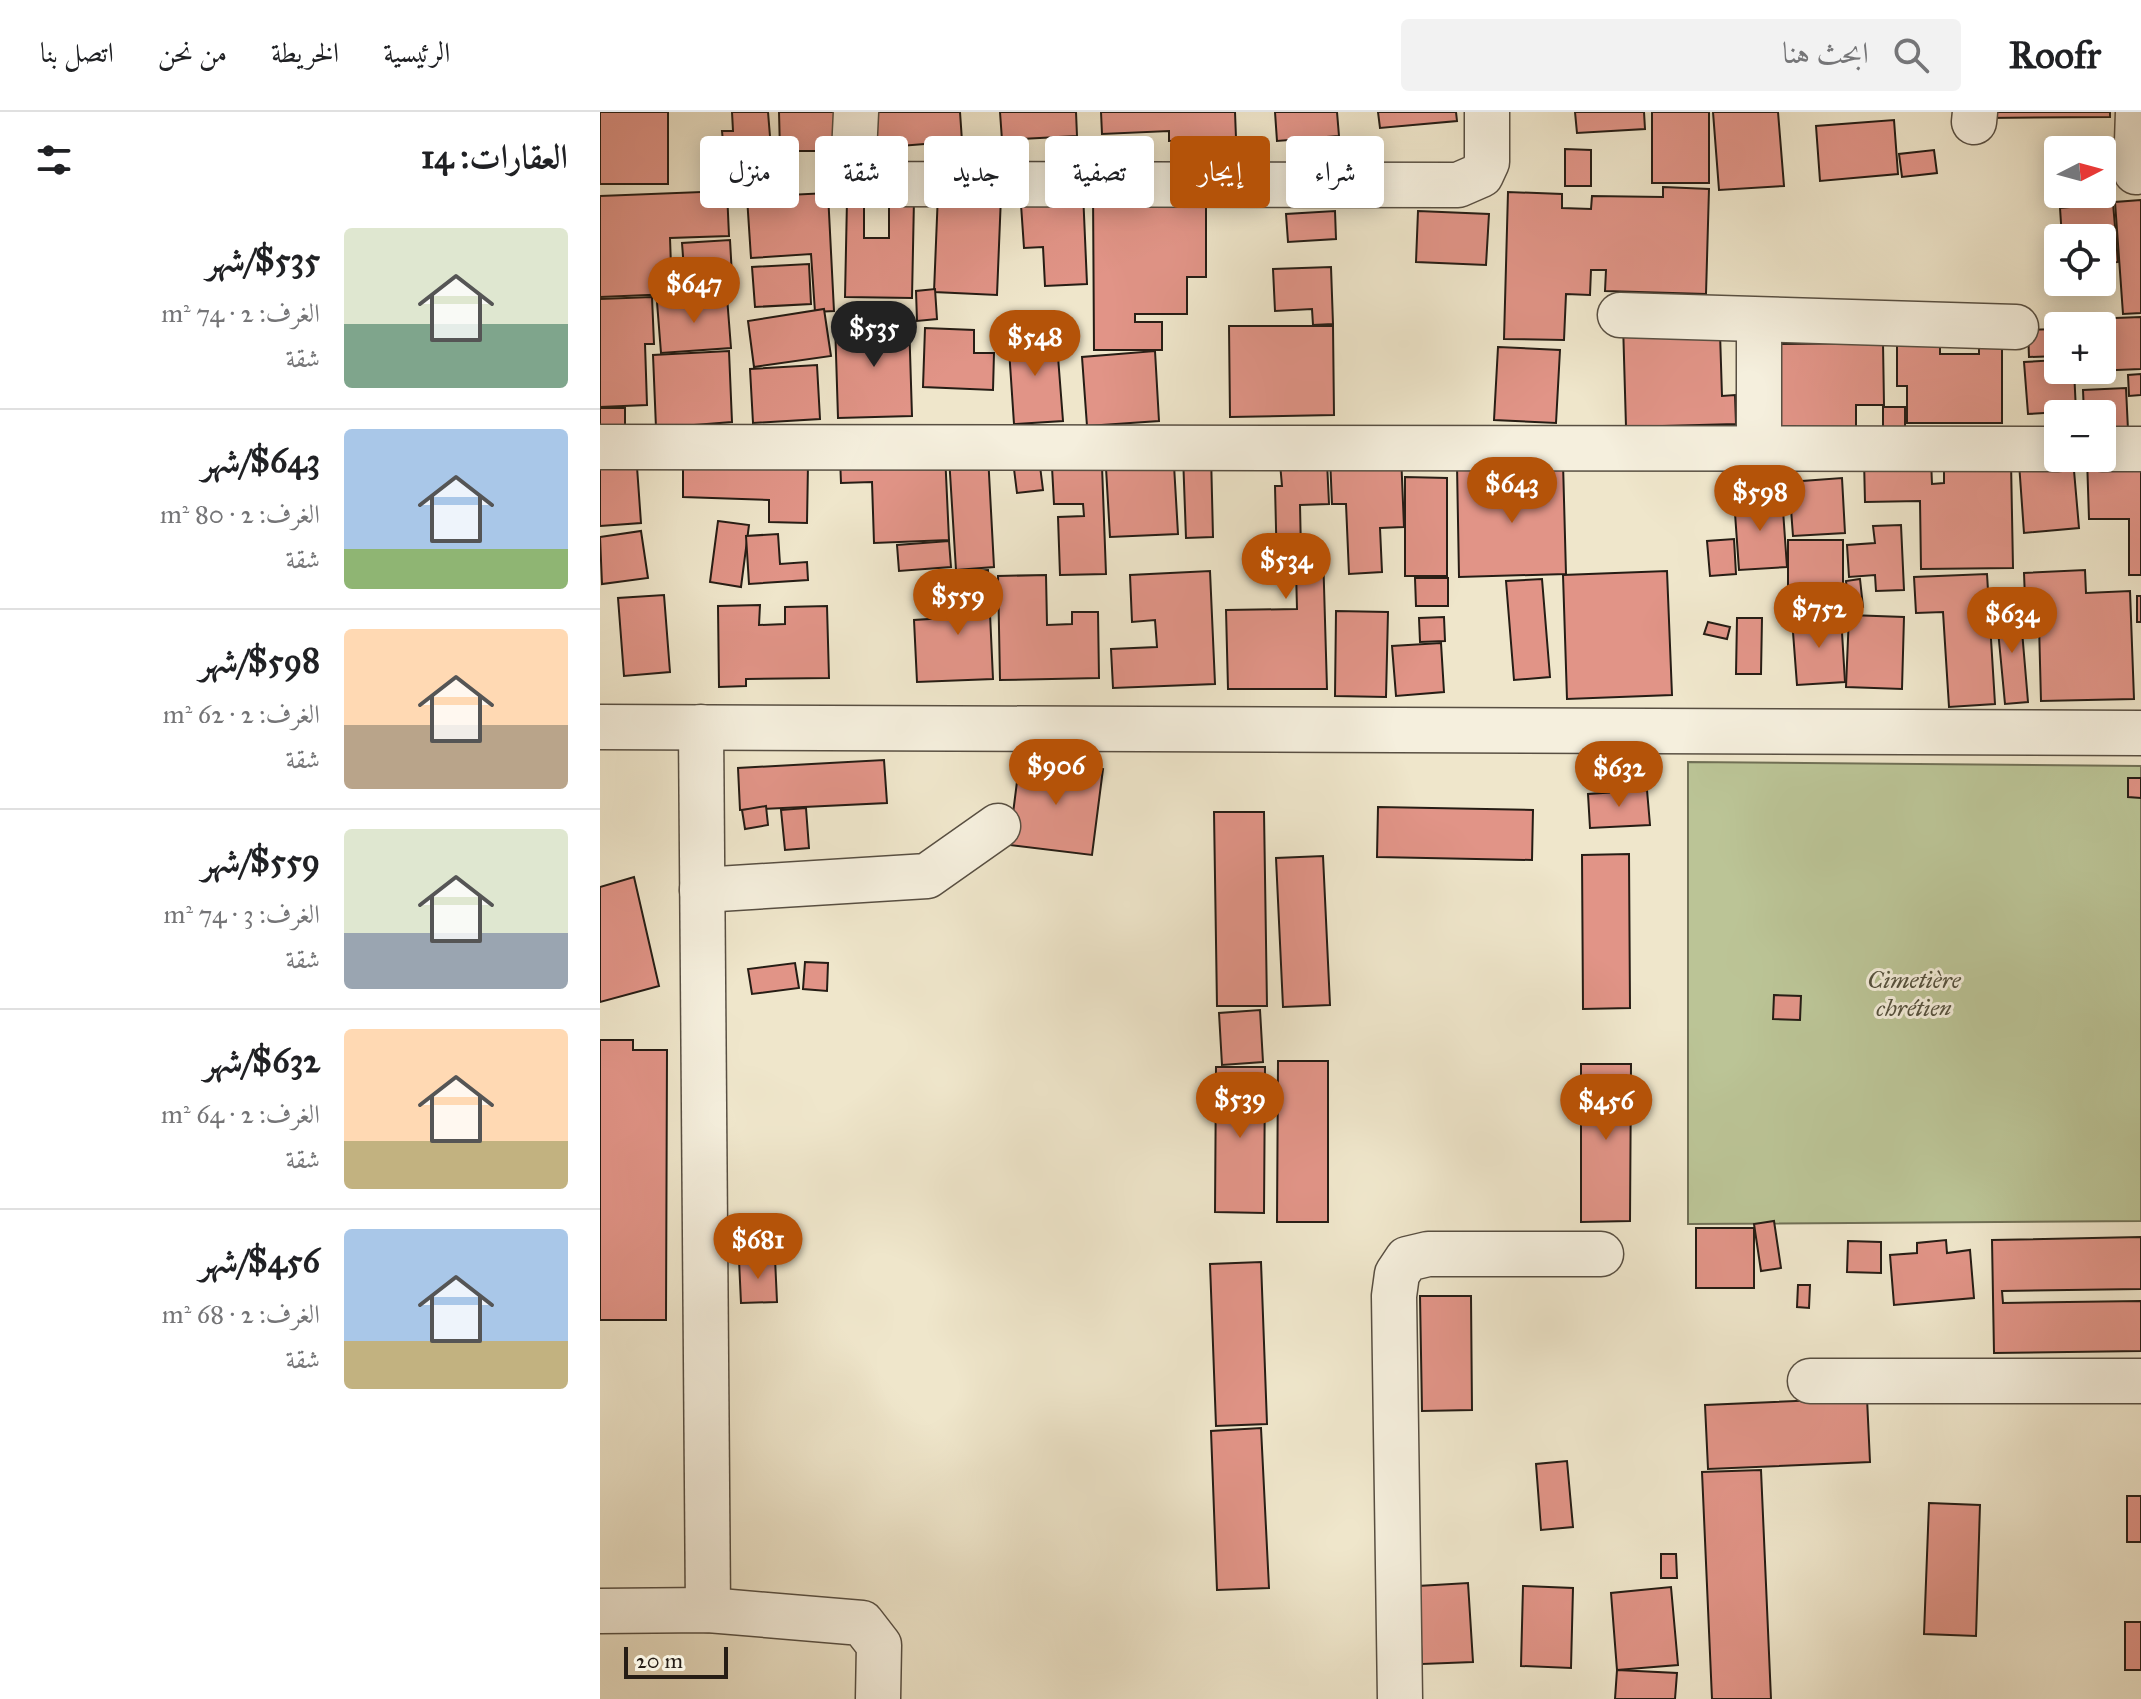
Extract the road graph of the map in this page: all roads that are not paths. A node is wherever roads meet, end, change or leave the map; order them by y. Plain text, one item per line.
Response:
1 (856, 112) edge
2 (1487, 112) edge
3 (2138, 112) edge
4 (2136, 172) dead end
5 (1620, 315) dead end
6 (1759, 320) junction
7 (2016, 327) dead end
8 (600, 447) edge
9 (1759, 449) junction
10 (2044, 449) edge
11 (2116, 449) edge
12 (2141, 449) edge
13 (600, 727) edge
14 (701, 727) junction
15 (2141, 733) edge
16 (998, 826) dead end
17 (702, 890) junction
18 (1601, 1254) dead end
19 (1810, 1381) dead end
20 (2141, 1381) edge
21 (708, 1610) junction
22 (600, 1611) edge
23 (878, 1699) edge
24 (1400, 1699) edge

1 - 2 street
3 - 4 street
5 - 6 street
6 - 7 street
6 - 9 street
8 - 9 street
9 - 10 street
11 - 12 street
13 - 14 street
14 - 15 street
14 - 17 street
16 - 17 street
17 - 21 street
18 - 24 street
19 - 20 street
21 - 22 street
21 - 23 street

